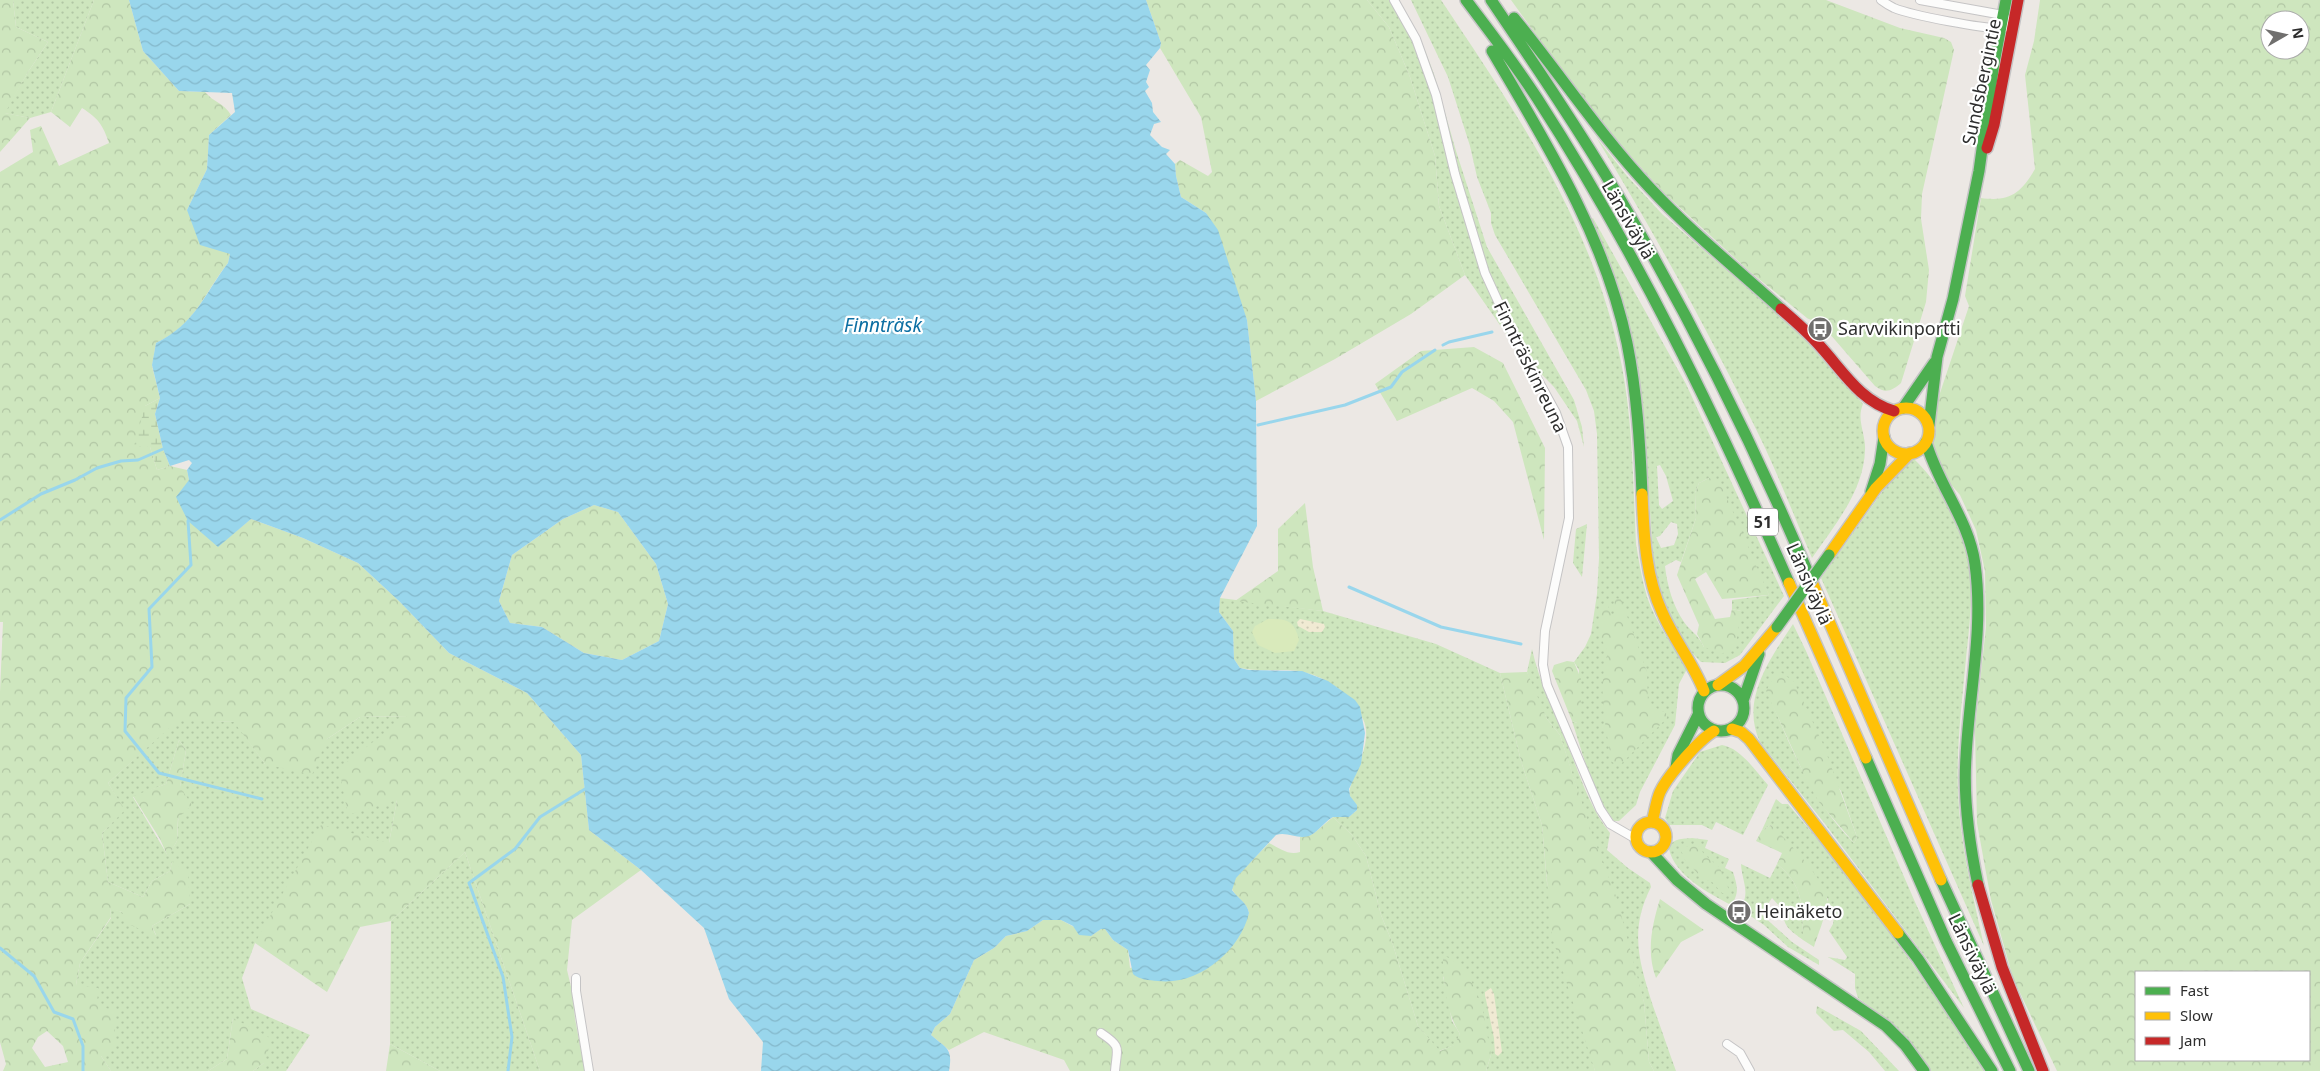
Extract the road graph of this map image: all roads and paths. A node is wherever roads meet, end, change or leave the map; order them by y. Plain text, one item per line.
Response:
1 (1394, 0) edge
2 (1462, 0) edge
3 (1466, 0) edge
4 (1491, 0) edge
5 (1498, 0) edge
6 (1881, 0) edge
7 (1920, 0) edge
8 (2006, 0) edge
9 (2018, 0) edge
10 (2003, 15) junction
11 (2013, 26) junction
12 (2000, 29) junction
13 (1979, 171) junction
14 (1937, 357) junction
15 (1898, 409) junction
16 (1928, 425) junction
17 (1884, 437) junction
18 (1926, 442) junction
19 (1910, 453) junction
20 (1869, 498) junction
21 (1760, 650) junction
22 (1718, 685) junction
23 (1704, 691) junction
24 (1743, 701) junction
25 (1698, 715) junction
26 (1732, 729) junction
27 (1714, 731) junction
28 (1676, 767) junction
29 (1652, 822) junction
30 (1636, 839) junction
31 (1652, 852) junction
32 (576, 978) dead end
33 (1101, 1033) dead end
34 (1727, 1044) dead end
35 (588, 1071) edge
36 (1115, 1071) edge
37 (1750, 1071) edge
38 (1924, 1071) edge
39 (1992, 1071) edge
40 (2010, 1071) edge
41 (2029, 1071) edge
42 (2043, 1071) edge

1 - 30 street, Finnträskinreuna
2 - 23 main road
3 - 40 main road, Länsiväylä / 51
4 - 41 main road, Länsiväylä / 51
5 - 15 main road
6 - 12 street
7 - 10 street
8 - 10 main road, Sundsbergintie
9 - 11 main road, Sundsbergintie
10 - 11 street
10 - 12 main road, Sundsbergintie
11 - 12 street
11 - 13 main road, Sundsbergintie
12 - 13 main road, Sundsbergintie
13 - 14 main road, Sundsbergintie
14 - 15 main road, Sundsbergintie
14 - 16 main road, Sundsbergintie
15 - 16 main road
15 - 17 main road
16 - 18 main road
17 - 19 main road
17 - 20 main road
18 - 19 main road
18 - 42 main road
19 - 20 main road
20 - 21 main road, bridge
21 - 22 main road
21 - 24 main road
22 - 23 main road
22 - 24 main road
23 - 25 main road
24 - 26 main road
25 - 27 main road
25 - 28 main road
26 - 27 main road
26 - 39 main road
27 - 28 main road
28 - 29 main road
29 - 30 main road
29 - 31 main road
30 - 31 main road
31 - 38 main road
32 - 35 street
33 - 36 street
34 - 37 street

